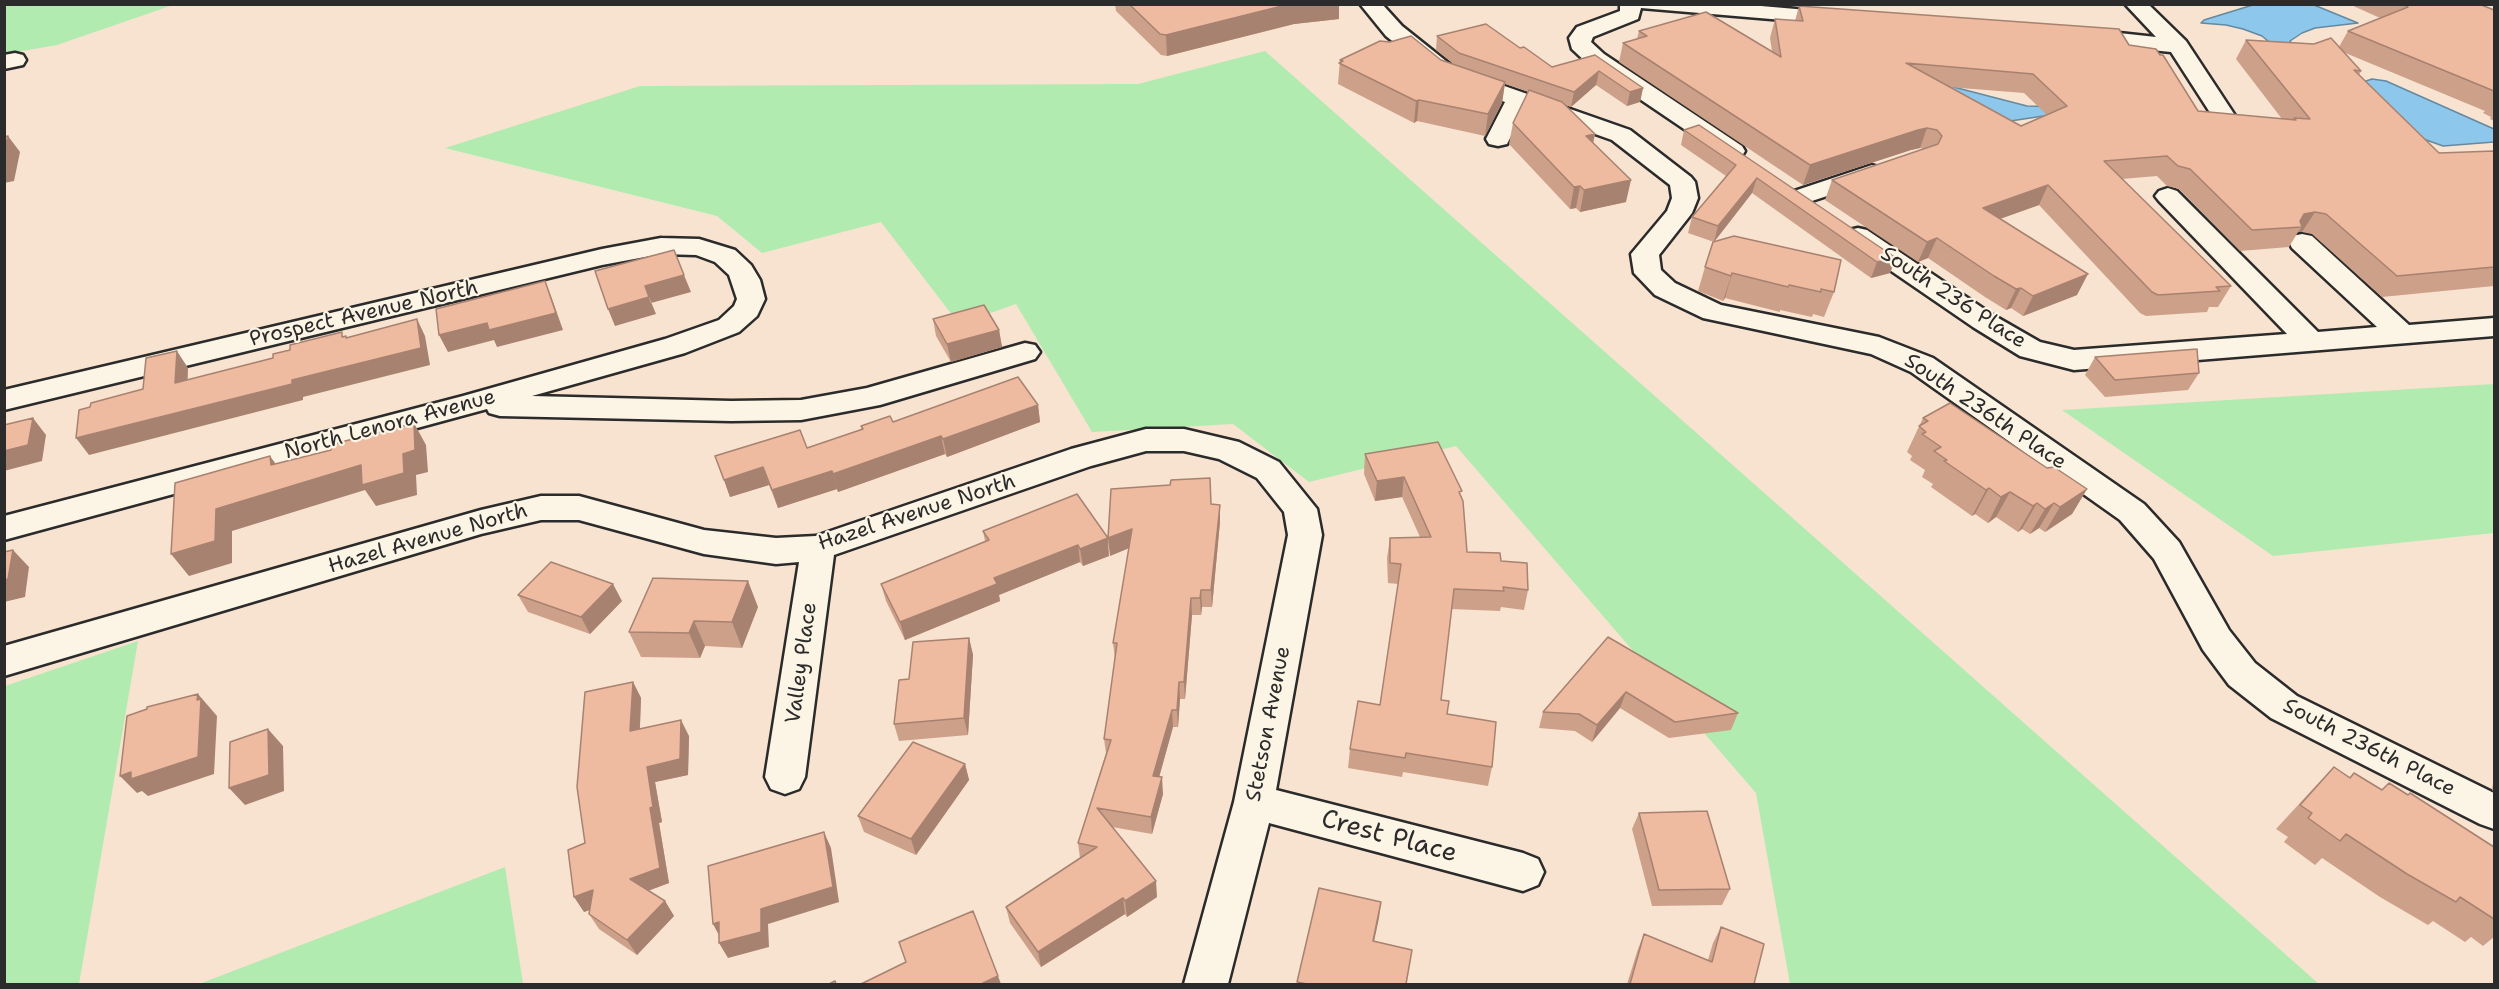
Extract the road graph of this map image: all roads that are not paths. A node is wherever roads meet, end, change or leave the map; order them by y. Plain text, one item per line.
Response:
1 (1370, 4) edge
2 (1631, 4) edge
3 (1649, 4) edge
4 (2135, 4) edge
5 (1395, 17) edge
6 (1862, 20) edge
7 (2062, 35) edge
8 (2178, 46) junction
9 (1518, 99) junction
10 (2226, 120) edge
11 (1498, 139) dead end
12 (1751, 164) edge
13 (1898, 164) edge
14 (2168, 196) dead end
15 (2302, 242) edge
16 (749, 288) joint
17 (2494, 327) edge
18 (2402, 334) junction
19 (2310, 341) junction
20 (1025, 352) dead end
21 (4, 400) edge
22 (466, 405) junction
23 (1268, 471) joint
24 (4, 528) edge
25 (818, 548) junction
26 (4, 661) edge
27 (785, 777) dead end
28 (1254, 802) junction
29 (2494, 812) edge
30 (1523, 872) dead end
31 (1206, 984) edge

1 - 5 street, South 236th Place
2 - 12 street
3 - 6 street
4 - 8 street
5 - 9 street, South 236th Place
7 - 8 street
8 - 10 street
9 - 11 street
9 - 29 street, South 236th Place
13 - 19 street, South 236 Place
14 - 19 street
15 - 18 street
16 - 21 street, Prospect Avenue North
16 - 22 street, North Lenora Avenue
17 - 18 street, South 236 Place
18 - 19 street, South 236 Place
20 - 22 street
22 - 24 street, North Lenora Avenue
23 - 25 street, Hazel Avenue North
23 - 28 street, Stetson Avenue
25 - 26 street, Hazel Avenue North
25 - 27 street, Valley Place
28 - 30 street, Crest Place
28 - 31 street, Stetson Avenue

